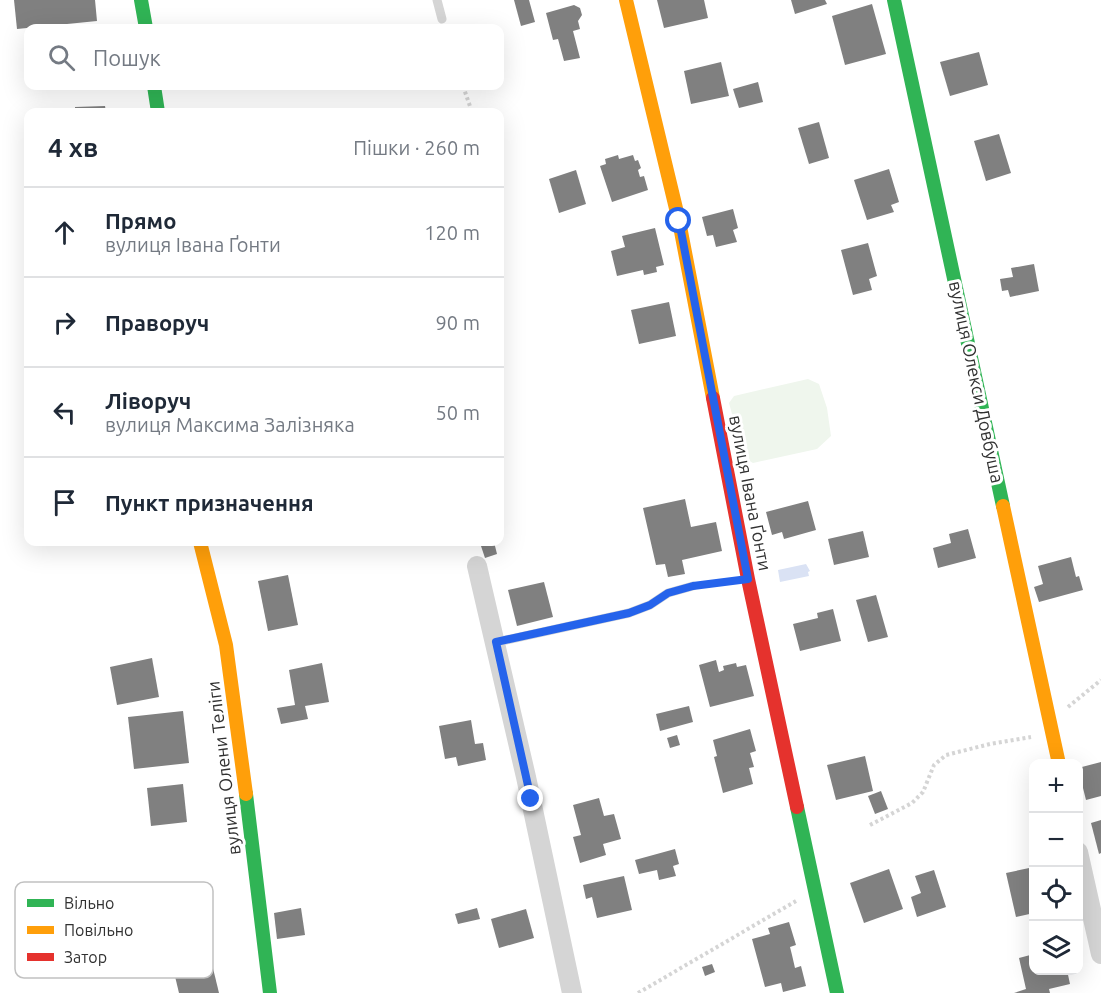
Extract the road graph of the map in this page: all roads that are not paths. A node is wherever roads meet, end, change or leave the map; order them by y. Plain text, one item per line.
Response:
1 (141, 0) edge
2 (437, 0) edge
3 (626, 0) edge
4 (894, 0) edge
5 (442, 20) dead end
6 (145, 24) edge
7 (155, 90) edge
8 (157, 108) edge
9 (201, 546) edge
10 (477, 566) dead end
11 (693, 586) road end
12 (496, 642) junction
13 (1058, 759) edge
14 (1081, 867) edge
15 (1101, 954) edge
16 (270, 993) edge
17 (572, 993) edge
18 (837, 993) edge

1 - 6 street
2 - 5 lane
3 - 18 street, вулиця Івана Ґонти
4 - 13 street, вулиця Олекси Довбуша
7 - 8 street
9 - 16 street, вулиця Олени Теліги
10 - 12 street
11 - 12 lane
12 - 17 street
14 - 15 street

